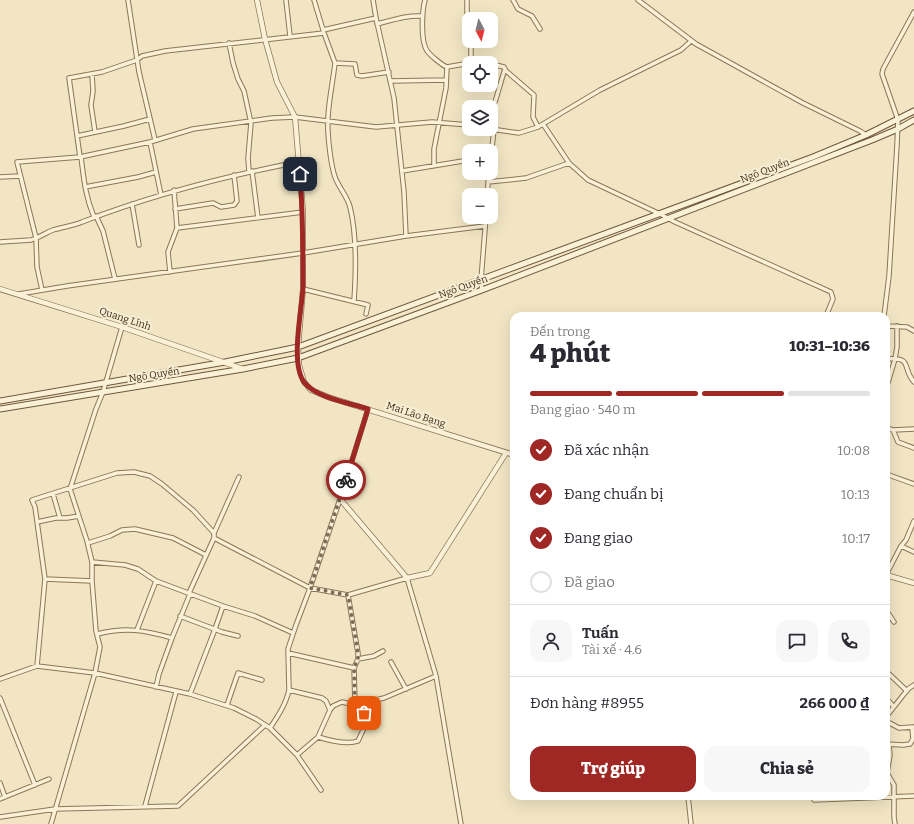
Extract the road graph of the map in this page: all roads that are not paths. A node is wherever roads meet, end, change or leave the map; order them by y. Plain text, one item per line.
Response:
1 (128, 0) edge
2 (257, 0) edge
3 (286, 0) edge
4 (314, 0) edge
5 (373, 0) edge
6 (425, 0) edge
7 (468, 0) edge
8 (513, 0) edge
9 (638, 0) edge
10 (467, 12) edge
11 (914, 12) edge
12 (423, 16) junction
13 (376, 18) junction
14 (377, 24) junction
15 (540, 29) dead end
16 (323, 31) junction
17 (290, 36) junction
18 (265, 39) junction
19 (691, 41) junction
20 (229, 43) junction
21 (138, 60) junction
22 (335, 63) junction
23 (462, 65) edge
24 (498, 66) edge
25 (447, 68) junction
26 (505, 70) junction
27 (389, 72) junction
28 (92, 74) junction
29 (390, 80) junction
30 (446, 80) junction
31 (496, 100) edge
32 (914, 111) edge
33 (295, 117) junction
34 (150, 119) junction
35 (898, 120) junction
36 (914, 120) edge
37 (250, 121) junction
38 (328, 122) junction
39 (438, 123) junction
40 (543, 124) junction
41 (396, 125) junction
42 (462, 125) edge
43 (538, 127) junction
44 (898, 129) junction
45 (498, 130) edge
46 (95, 132) junction
47 (866, 135) junction
48 (77, 136) junction
49 (155, 140) junction
50 (150, 142) junction
51 (81, 157) junction
52 (462, 161) edge
53 (299, 162) junction
54 (568, 163) junction
55 (434, 166) junction
56 (251, 171) junction
57 (402, 171) junction
58 (156, 172) junction
59 (234, 175) junction
60 (20, 176) junction
61 (0, 177) edge
62 (488, 182) joint
63 (84, 187) junction
64 (488, 188) edge
65 (174, 190) junction
66 (161, 195) junction
67 (132, 204) junction
68 (175, 209) junction
69 (303, 212) junction
70 (660, 214) junction
71 (95, 216) junction
72 (258, 218) junction
73 (669, 218) junction
74 (485, 226) joint
75 (177, 228) junction
76 (406, 236) junction
77 (36, 238) junction
78 (0, 242) edge
79 (355, 244) junction
80 (139, 245) dead end
81 (303, 253) junction
82 (170, 272) junction
83 (115, 279) junction
84 (481, 280) junction
85 (0, 289) edge
86 (303, 289) junction
87 (42, 290) junction
88 (482, 290) junction
89 (18, 295) junction
90 (354, 301) junction
91 (828, 312) edge
92 (884, 312) edge
93 (366, 314) dead end
94 (890, 326) edge
95 (898, 326) junction
96 (122, 327) junction
97 (914, 331) edge
98 (298, 347) junction
99 (298, 358) junction
100 (890, 359) edge
101 (896, 359) junction
102 (225, 362) junction
103 (244, 370) junction
104 (890, 377) edge
105 (914, 382) edge
106 (105, 384) junction
107 (103, 392) junction
108 (0, 401) edge
109 (0, 409) edge
110 (368, 409) junction
111 (890, 429) edge
112 (914, 429) edge
113 (893, 430) junction
114 (914, 448) edge
115 (506, 453) junction
116 (510, 454) edge
117 (890, 475) edge
118 (240, 478) dead end
119 (914, 484) edge
120 (70, 489) junction
121 (53, 494) junction
122 (340, 499) junction
123 (79, 516) junction
124 (60, 518) junction
125 (914, 521) edge
126 (37, 522) junction
127 (214, 536) junction
128 (88, 543) junction
129 (901, 546) junction
130 (914, 552) edge
131 (206, 555) junction
132 (92, 562) junction
133 (890, 567) edge
134 (890, 576) edge
135 (407, 578) junction
136 (45, 579) junction
137 (92, 580) junction
138 (156, 581) junction
139 (914, 583) edge
140 (310, 588) junction
141 (189, 594) junction
142 (348, 595) junction
143 (223, 606) junction
144 (180, 616) junction
145 (890, 616) edge
146 (894, 622) dead end
147 (215, 629) junction
148 (137, 630) junction
149 (293, 633) junction
150 (97, 634) junction
151 (238, 636) dead end
152 (172, 638) junction
153 (383, 651) dead end
154 (288, 653) junction
155 (358, 659) junction
156 (392, 662) dead end
157 (37, 666) junction
158 (354, 668) junction
159 (95, 673) junction
160 (890, 675) edge
161 (436, 676) junction
162 (0, 679) edge
163 (262, 680) dead end
164 (914, 686) edge
165 (156, 687) junction
166 (406, 689) junction
167 (289, 690) junction
168 (907, 691) junction
169 (176, 692) junction
170 (190, 694) junction
171 (0, 698) edge
172 (890, 702) edge
173 (362, 704) junction
174 (227, 705) junction
175 (355, 705) junction
176 (894, 707) junction
177 (330, 710) junction
178 (890, 712) edge
179 (890, 724) edge
180 (265, 725) junction
181 (913, 727) edge
182 (270, 728) junction
183 (318, 737) junction
184 (890, 744) edge
185 (297, 755) junction
186 (49, 779) dead end
187 (890, 779) edge
188 (0, 783) edge
189 (35, 785) junction
190 (321, 790) dead end
191 (914, 796) edge
192 (6, 797) junction
193 (890, 797) edge
194 (894, 797) junction
195 (0, 799) edge
196 (688, 800) edge
197 (145, 806) junction
198 (55, 809) junction
199 (0, 817) edge
200 (51, 824) edge
201 (461, 824) edge
202 (691, 824) edge
203 (895, 824) edge

1 - 21 street
2 - 18 street
3 - 17 street
4 - 16 street
5 - 13 street
6 - 12 street
7 - 10 street
8 - 15 street
9 - 19 street
11 - 35 street
12 - 14 street
12 - 25 street
13 - 14 street
13 - 16 street
14 - 27 street
16 - 17 street
16 - 22 street
17 - 18 street
18 - 20 street
18 - 33 street
19 - 40 street
19 - 47 street
20 - 21 street
20 - 37 street
21 - 28 street
21 - 34 street
22 - 27 street
22 - 38 street
23 - 25 street
24 - 26 street
25 - 30 street
26 - 31 street
26 - 43 street
27 - 29 street
28 - 46 street
28 - 48 street
29 - 30 street
29 - 41 street
30 - 39 street
32 - 35 main road, Ngô Quyền
33 - 37 street
33 - 38 street
33 - 53 street, Mai Lão Bạng
34 - 46 street
34 - 49 street
35 - 44 street
35 - 47 main road, Ngô Quyền
36 - 44 main road, Ngô Quyền
37 - 49 street
37 - 56 street
38 - 41 street
38 - 79 street
39 - 41 street
39 - 42 street
39 - 55 street
40 - 43 street
40 - 54 street
41 - 57 street
43 - 45 street
44 - 73 main road, Ngô Quyền
44 - 92 street
46 - 48 street
47 - 70 main road, Ngô Quyền
48 - 51 street
49 - 50 street
50 - 51 street
50 - 58 street
51 - 60 street
51 - 63 street
52 - 55 street
53 - 56 street
53 - 69 street, Mai Lão Bạng
54 - 62 street
54 - 70 street
55 - 57 street
56 - 59 street
56 - 72 street
57 - 76 street
58 - 63 street
58 - 66 street
59 - 65 street
59 - 68 street
60 - 61 street
60 - 77 street
62 - 64 street
63 - 71 street
65 - 66 street
65 - 68 street
66 - 67 street
67 - 71 street
67 - 80 street
68 - 75 street
69 - 72 street
69 - 81 street, Mai Lão Bạng
70 - 73 street
70 - 84 main road, Ngô Quyền
71 - 77 street
71 - 83 street
72 - 75 street
73 - 88 main road, Ngô Quyền
73 - 91 street
74 - 76 street
74 - 84 street
75 - 82 street
76 - 79 street
77 - 78 street
77 - 87 street
79 - 81 street
79 - 90 street
81 - 82 street
81 - 86 street, Mai Lão Bạng
82 - 83 street
83 - 87 street
84 - 88 street
84 - 98 main road, Ngô Quyền
85 - 89 street, Quang Lĩnh
86 - 90 street
86 - 98 street, Mai Lão Bạng
87 - 89 street
88 - 99 main road, Ngô Quyền
89 - 96 street, Quang Lĩnh
90 - 93 street
94 - 95 street
95 - 97 street
95 - 101 street
96 - 102 street, Quang Lĩnh
96 - 106 street
98 - 99 street, Mai Lão Bạng
98 - 102 main road, Ngô Quyền
99 - 103 main road, Ngô Quyền
99 - 110 street, Mai Lão Bạng
100 - 101 street
101 - 104 street
101 - 105 street
102 - 103 street, Quang Lĩnh
102 - 106 main road, Ngô Quyền
103 - 107 main road, Ngô Quyền
106 - 107 street
106 - 108 main road, Ngô Quyền
107 - 109 main road, Ngô Quyền
107 - 120 street
110 - 115 street, Mai Lão Bạng
110 - 122 street
111 - 113 street
112 - 113 street
113 - 114 street
115 - 116 street, Mai Lão Bạng
115 - 135 street
117 - 119 street
118 - 127 street
120 - 121 street
120 - 123 street
120 - 127 street
121 - 124 street
121 - 126 street
122 - 135 street
122 - 140 street
123 - 124 street
123 - 128 street
124 - 126 street
125 - 129 street
126 - 136 street
127 - 131 street
127 - 140 street
128 - 131 street
128 - 132 street
129 - 130 street
129 - 133 street
131 - 141 street
132 - 137 street
132 - 138 street
134 - 139 street
135 - 142 street
135 - 161 street
136 - 137 street
136 - 157 street
137 - 150 street
138 - 141 street
138 - 148 street
140 - 142 street
140 - 149 street
141 - 143 street
141 - 144 street
142 - 155 street
143 - 147 street
143 - 149 street
144 - 147 street
144 - 152 street
145 - 146 street
147 - 151 street
147 - 170 street
148 - 150 street
148 - 152 street
149 - 154 street
150 - 159 street
152 - 165 street
153 - 155 street
154 - 158 street
154 - 167 street
155 - 158 street
156 - 166 street
157 - 159 street
157 - 162 street
158 - 175 street
159 - 165 street
159 - 198 street
160 - 168 street
161 - 166 street
161 - 201 street
163 - 174 street
164 - 168 street
165 - 169 street
166 - 173 street
167 - 177 street
167 - 182 street
168 - 176 street
169 - 170 street
169 - 197 street
170 - 174 street
171 - 189 street
172 - 176 street
173 - 175 street
173 - 183 street
174 - 180 street
175 - 177 street
176 - 178 street
177 - 183 street
179 - 181 street
180 - 182 street
180 - 197 street
181 - 184 street
182 - 185 street
183 - 185 street
185 - 190 street
186 - 189 street
187 - 194 street
188 - 192 street
189 - 192 street
191 - 194 street
192 - 195 street
193 - 194 street
194 - 203 street
196 - 202 street
197 - 198 street
198 - 199 street
198 - 200 street

